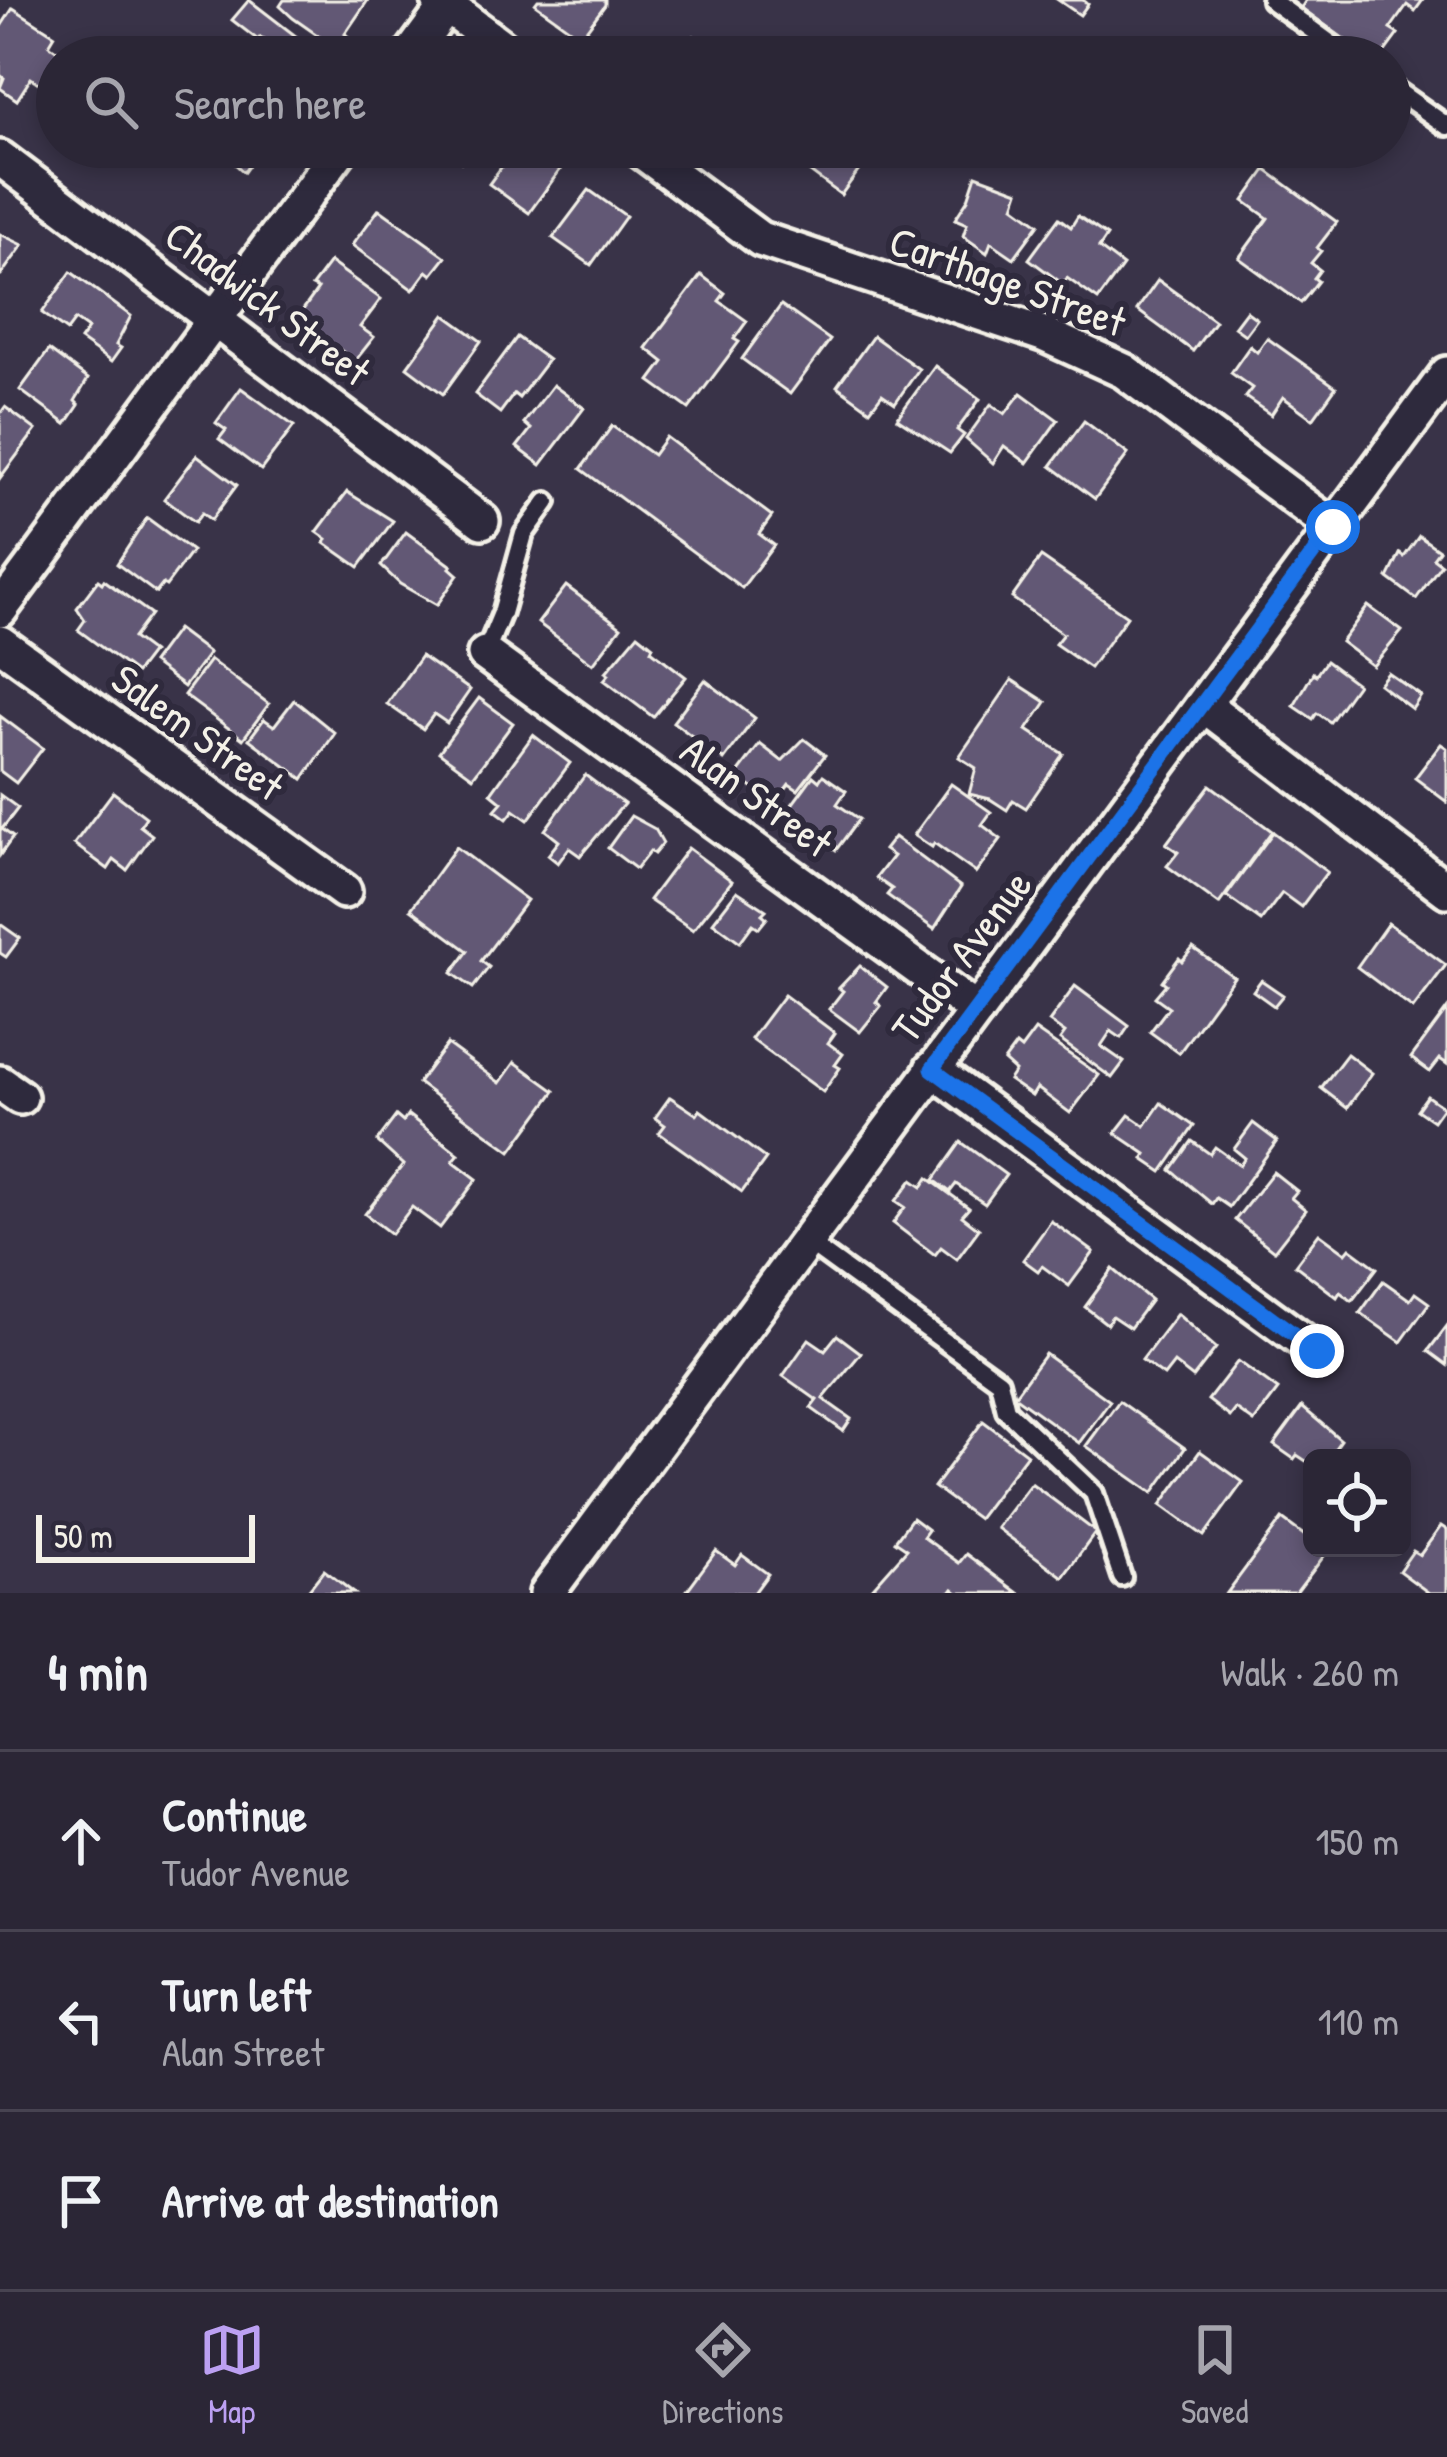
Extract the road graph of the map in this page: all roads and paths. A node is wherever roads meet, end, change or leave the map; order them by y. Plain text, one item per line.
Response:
1 (1271, 0) edge
2 (446, 2) edge
3 (423, 36) edge
4 (489, 36) edge
5 (1320, 36) edge
6 (1411, 101) edge
7 (1447, 126) edge
8 (0, 158) edge
9 (326, 168) edge
10 (665, 168) edge
11 (214, 319) junction
12 (1443, 386) edge
13 (547, 502) dead end
14 (482, 521) dead end
15 (1333, 527) junction
16 (0, 610) edge
17 (0, 644) edge
18 (485, 654) joint
19 (1204, 705) junction
20 (1447, 890) edge
21 (344, 891) dead end
22 (977, 1012) junction
23 (932, 1069) junction
24 (806, 1241) junction
25 (1317, 1351) dead end
26 (1122, 1577) dead end
27 (547, 1593) edge

1 - 5 lane
2 - 3 street
2 - 4 street
6 - 7 lane
8 - 11 street, Chadwick Street
9 - 11 street
10 - 15 street, Carthage Street
11 - 14 street, Chadwick Street
11 - 16 street
12 - 15 street, Tudor Avenue
13 - 18 lane
15 - 19 street, Tudor Avenue
17 - 21 street, Salem Street
18 - 22 street, Alan Street
19 - 20 street
19 - 22 street, Tudor Avenue
22 - 23 street, Tudor Avenue
23 - 24 street, Tudor Avenue
23 - 25 street
24 - 26 lane
24 - 27 street, Tudor Avenue

